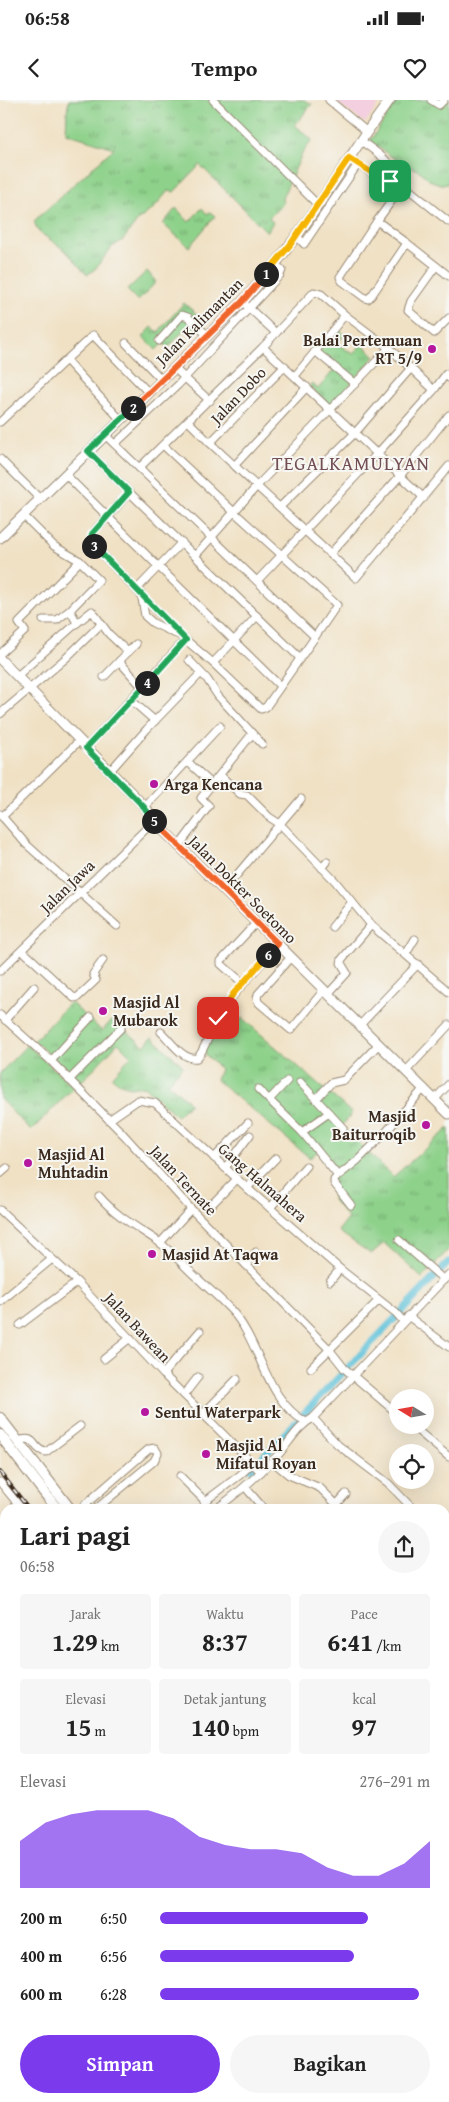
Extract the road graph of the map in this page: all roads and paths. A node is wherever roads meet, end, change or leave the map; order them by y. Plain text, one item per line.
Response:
1 (213, 100) edge
2 (329, 100) edge
3 (390, 100) edge
4 (431, 100) edge
5 (444, 100) edge
6 (366, 131) junction
7 (366, 144) junction
8 (354, 161) junction
9 (402, 184) junction
10 (318, 205) junction
11 (377, 221) junction
12 (449, 222) edge
13 (299, 238) junction
14 (407, 243) junction
15 (436, 266) junction
16 (449, 276) edge
17 (322, 285) dead end
18 (316, 292) junction
19 (245, 305) junction
20 (345, 315) junction
21 (449, 318) edge
22 (276, 332) junction
23 (207, 335) junction
24 (159, 341) dead end
25 (126, 343) dead end
26 (263, 347) junction
27 (389, 348) junction
28 (315, 351) junction
29 (66, 360) junction
30 (285, 366) junction
31 (449, 366) edge
32 (412, 368) junction
33 (179, 372) junction
34 (295, 376) junction
35 (447, 376) edge
36 (162, 380) junction
37 (355, 384) junction
38 (307, 387) junction
39 (434, 390) junction
40 (149, 393) junction
41 (210, 401) junction
42 (330, 410) junction
43 (449, 414) edge
44 (120, 419) junction
45 (188, 421) junction
46 (0, 422) edge
47 (355, 433) junction
48 (109, 439) junction
49 (210, 444) junction
50 (163, 445) junction
51 (92, 454) junction
52 (377, 454) junction
53 (0, 460) edge
54 (235, 465) junction
55 (449, 466) edge
56 (139, 468) junction
57 (67, 476) junction
58 (400, 476) junction
59 (257, 486) junction
60 (129, 492) junction
61 (424, 498) junction
62 (40, 500) junction
63 (280, 508) junction
64 (233, 512) junction
65 (23, 515) junction
66 (108, 517) junction
67 (304, 530) junction
68 (211, 537) junction
69 (0, 538) edge
70 (182, 542) junction
71 (280, 554) junction
72 (330, 554) junction
73 (196, 556) junction
74 (80, 561) junction
75 (158, 567) junction
76 (257, 581) junction
77 (139, 591) junction
78 (70, 610) junction
79 (257, 616) junction
80 (43, 620) dead end
81 (77, 623) junction
82 (101, 624) junction
83 (314, 637) junction
84 (183, 638) junction
85 (234, 640) junction
86 (136, 644) dead end
87 (128, 652) junction
88 (0, 654) edge
89 (300, 658) junction
90 (0, 659) edge
91 (189, 660) dead end
92 (119, 662) junction
93 (213, 663) junction
94 (201, 673) junction
95 (17, 676) junction
96 (104, 678) dead end
97 (280, 686) junction
98 (28, 688) junction
99 (142, 688) junction
100 (131, 700) junction
101 (0, 714) edge
102 (154, 721) junction
103 (220, 726) dead end
104 (252, 734) junction
105 (262, 744) dead end
106 (83, 745) junction
107 (188, 762) junction
108 (110, 771) junction
109 (220, 775) junction
110 (212, 784) junction
111 (301, 799) dead end
112 (144, 807) junction
113 (1, 815) edge
114 (154, 821) junction
115 (280, 824) junction
116 (179, 846) junction
117 (224, 890) junction
118 (80, 894) junction
119 (352, 902) junction
120 (256, 922) junction
121 (371, 925) junction
122 (117, 926) dead end
123 (332, 927) dead end
124 (415, 939) dead end
125 (278, 944) junction
126 (22, 950) junction
127 (406, 954) junction
128 (291, 957) junction
129 (103, 960) dead end
130 (418, 964) junction
131 (0, 971) edge
132 (243, 983) junction
133 (34, 987) dead end
134 (326, 992) junction
135 (449, 992) edge
136 (92, 1017) dead end
137 (3, 1018) edge
138 (360, 1025) junction
139 (449, 1025) edge
140 (121, 1028) dead end
141 (161, 1032) dead end
142 (378, 1044) junction
143 (51, 1061) junction
144 (406, 1071) junction
145 (69, 1080) junction
146 (287, 1081) dead end
147 (300, 1082) dead end
148 (449, 1084) edge
149 (424, 1088) junction
150 (258, 1089) dead end
151 (316, 1099) junction
152 (269, 1100) junction
153 (435, 1100) junction
154 (329, 1112) junction
155 (449, 1114) edge
156 (109, 1120) junction
157 (248, 1123) dead end
158 (343, 1128) dead end
159 (302, 1132) junction
160 (250, 1135) dead end
161 (214, 1158) junction
162 (276, 1158) dead end
163 (306, 1166) dead end
164 (7, 1168) dead end
165 (225, 1168) junction
166 (0, 1174) edge
167 (338, 1176) junction
168 (237, 1179) junction
169 (247, 1188) junction
170 (99, 1196) dead end
171 (351, 1205) dead end
172 (208, 1208) dead end
173 (270, 1208) junction
174 (191, 1209) junction
175 (0, 1210) edge
176 (399, 1240) dead end
177 (160, 1243) junction
178 (256, 1252) dead end
179 (52, 1259) junction
180 (246, 1265) junction
181 (340, 1268) junction
182 (442, 1276) edge
183 (330, 1281) dead end
184 (77, 1282) junction
185 (379, 1300) junction
186 (0, 1302) edge
187 (402, 1317) junction
188 (20, 1325) dead end
189 (200, 1332) dead end
190 (130, 1338) junction
191 (449, 1348) edge
192 (329, 1349) junction
193 (104, 1359) dead end
194 (310, 1368) dead end
195 (349, 1372) junction
196 (163, 1374) junction
197 (198, 1377) dead end
198 (238, 1379) dead end
199 (184, 1395) junction
200 (389, 1406) edge
201 (203, 1414) junction
202 (0, 1418) edge
203 (313, 1418) junction
204 (304, 1421) junction
205 (80, 1426) dead end
206 (422, 1434) edge
207 (0, 1435) edge
208 (18, 1441) junction
209 (40, 1450) junction
210 (30, 1456) junction
211 (449, 1457) edge
212 (272, 1461) junction
213 (253, 1464) junction
214 (261, 1472) junction
215 (180, 1476) dead end
216 (0, 1482) edge
217 (246, 1488) junction
218 (346, 1494) dead end
219 (18, 1504) edge
220 (53, 1504) edge
221 (66, 1504) edge
222 (86, 1504) edge
223 (102, 1504) edge
224 (223, 1504) edge
225 (260, 1504) edge
226 (336, 1504) edge
227 (341, 1504) edge
228 (408, 1504) edge

1 - 10 street
2 - 6 street
3 - 6 street, Jalan Kalimantan
4 - 5 street
6 - 7 street, Jalan Kalimantan
7 - 8 street, Jalan Kalimantan
7 - 9 street
8 - 9 street
8 - 10 street, Jalan Kalimantan
8 - 13 street
9 - 11 street
9 - 12 street
10 - 13 street, Jalan Kalimantan
11 - 14 street
11 - 14 street
13 - 19 street, Jalan Kalimantan
14 - 15 street
15 - 16 street
15 - 21 street
17 - 18 street
18 - 20 street
18 - 22 street
19 - 22 street
19 - 23 street, Jalan Kalimantan
19 - 33 street
20 - 27 street
20 - 28 street
22 - 26 street
23 - 24 street
23 - 33 street, Jalan Kalimantan
25 - 36 street
26 - 30 street
26 - 41 street
27 - 32 street
27 - 37 street
28 - 34 street
28 - 37 street
29 - 40 street
29 - 44 street
29 - 46 street
30 - 34 street
30 - 49 street, Jalan Dobo
31 - 35 street
32 - 39 street
32 - 47 street
33 - 36 street, Jalan Kalimantan
33 - 41 street
33 - 48 street
34 - 38 street
35 - 39 street
36 - 40 street, Jalan Kalimantan
37 - 42 street
38 - 42 street
38 - 54 street
39 - 52 street
40 - 44 street, Jalan Kalimantan
41 - 45 street
42 - 47 street
42 - 59 street
43 - 58 street
44 - 48 street, Jalan Kalimantan
45 - 49 street
45 - 50 street
47 - 52 street
47 - 63 street
48 - 51 street, Jalan Kalimantan
48 - 56 street
49 - 54 street
50 - 56 street
50 - 64 street
51 - 57 street, Jalan Kalimantan
51 - 60 street
52 - 58 street
52 - 67 street
53 - 62 street
54 - 59 street
55 - 61 street
56 - 68 street
57 - 62 street, Jalan Kalimantan
57 - 66 street
58 - 61 street
58 - 72 street
59 - 63 street
59 - 64 street
60 - 66 street
60 - 70 street
61 - 72 street
62 - 65 street, Jalan Kalimantan
63 - 67 street
64 - 68 street
64 - 71 street
65 - 69 street, Jalan Kalimantan
65 - 74 street
66 - 75 street
66 - 77 street
67 - 71 street
67 - 72 street
68 - 73 street
68 - 76 street
70 - 73 street
70 - 75 street
71 - 76 street
71 - 83 street
73 - 79 street
74 - 78 street
74 - 88 street
75 - 77 street
75 - 85 street
76 - 83 street
77 - 84 street
77 - 84 street
78 - 80 street
78 - 81 street
79 - 85 street
79 - 89 street
81 - 82 street
81 - 95 street
82 - 87 street
82 - 98 street
83 - 89 street
84 - 93 street
84 - 99 street
85 - 93 street
85 - 97 street
86 - 87 street
87 - 92 street
89 - 97 street
90 - 95 street, Jalan Dokter Soetomo
91 - 94 street
92 - 96 street
92 - 99 street
93 - 97 street
94 - 102 street
94 - 104 street
95 - 98 street, Jalan Dokter Soetomo
98 - 101 street
98 - 106 street, Jalan Dokter Soetomo
99 - 100 street
100 - 102 street
100 - 106 street
102 - 108 street
103 - 107 street
104 - 105 street
104 - 109 street
106 - 108 street, Jalan Dokter Soetomo
106 - 113 street
107 - 110 street
107 - 112 street
108 - 112 street, Jalan Dokter Soetomo
109 - 110 street
109 - 115 street
110 - 116 street
111 - 115 street
112 - 114 street, Jalan Dokter Soetomo
113 - 118 street
114 - 116 street, Jalan Dokter Soetomo
114 - 118 street, Jalan Jawa
115 - 117 street
115 - 119 street
116 - 117 street, Jalan Dokter Soetomo
117 - 120 street, Jalan Dokter Soetomo
118 - 122 street
118 - 126 street, Jalan Jawa
119 - 121 street
119 - 123 street
120 - 125 street, Jalan Dokter Soetomo
120 - 132 street
121 - 127 street
121 - 134 street
124 - 127 street
125 - 128 street, Jalan Dokter Soetomo
125 - 132 street
126 - 129 street
126 - 131 street, Jalan Jawa
127 - 130 street
128 - 134 street, Jalan Dokter Soetomo
128 - 134 street
130 - 135 street
130 - 138 street
132 - 141 street
133 - 137 street
134 - 138 street, Jalan Dokter Soetomo
136 - 143 street
137 - 143 street, Jalan Ternate
138 - 142 street, Jalan Dokter Soetomo
139 - 144 street
140 - 145 street
142 - 144 street, Jalan Dokter Soetomo
142 - 151 street
143 - 145 street, Jalan Ternate
144 - 149 street, Jalan Dokter Soetomo
145 - 156 street, Jalan Ternate
146 - 152 street
147 - 151 street
148 - 153 street
149 - 153 street, Jalan Dokter Soetomo
149 - 167 street
150 - 152 street
151 - 154 street
152 - 159 street
153 - 155 street, Jalan Dokter Soetomo
154 - 158 street
154 - 159 street
156 - 161 street, Gang Halmahera
156 - 174 street, Jalan Ternate
157 - 161 street
159 - 167 street
160 - 165 street
161 - 165 street, Gang Halmahera
162 - 169 street
163 - 173 street
164 - 166 street
165 - 168 street, Gang Halmahera
167 - 171 street
168 - 169 street, Gang Halmahera
168 - 172 street
169 - 173 street, Gang Halmahera
170 - 177 street
173 - 181 street, Gang Halmahera
174 - 177 street
174 - 180 street, Jalan Ternate
175 - 179 street, Jalan Bawean
176 - 182 street
177 - 204 street
178 - 180 street
179 - 184 street, Jalan Bawean
179 - 186 street
180 - 192 street, Jalan Ternate
181 - 183 street
181 - 185 street, Gang Halmahera
182 - 187 street
184 - 188 street
184 - 190 street, Jalan Bawean
185 - 187 street, Gang Halmahera
185 - 192 street
187 - 191 street, Gang Halmahera
187 - 195 street
189 - 196 street
190 - 193 street
190 - 196 street, Jalan Bawean
192 - 194 street
192 - 195 street, Jalan Ternate
195 - 200 street, Jalan Ternate
195 - 203 street
196 - 199 street, Jalan Bawean
197 - 199 street
198 - 201 street
199 - 201 street, Jalan Bawean
201 - 213 street, Jalan Bawean
202 - 208 main road
203 - 204 street
203 - 228 street
204 - 212 street
205 - 209 street
206 - 211 street
207 - 220 main road
208 - 209 street
208 - 210 main road
209 - 210 street
210 - 221 main road
212 - 214 street
212 - 226 street
213 - 214 street, Jalan Bawean
213 - 215 street
214 - 217 street
216 - 219 street
217 - 224 street
217 - 225 street
218 - 227 street
222 - 223 street

